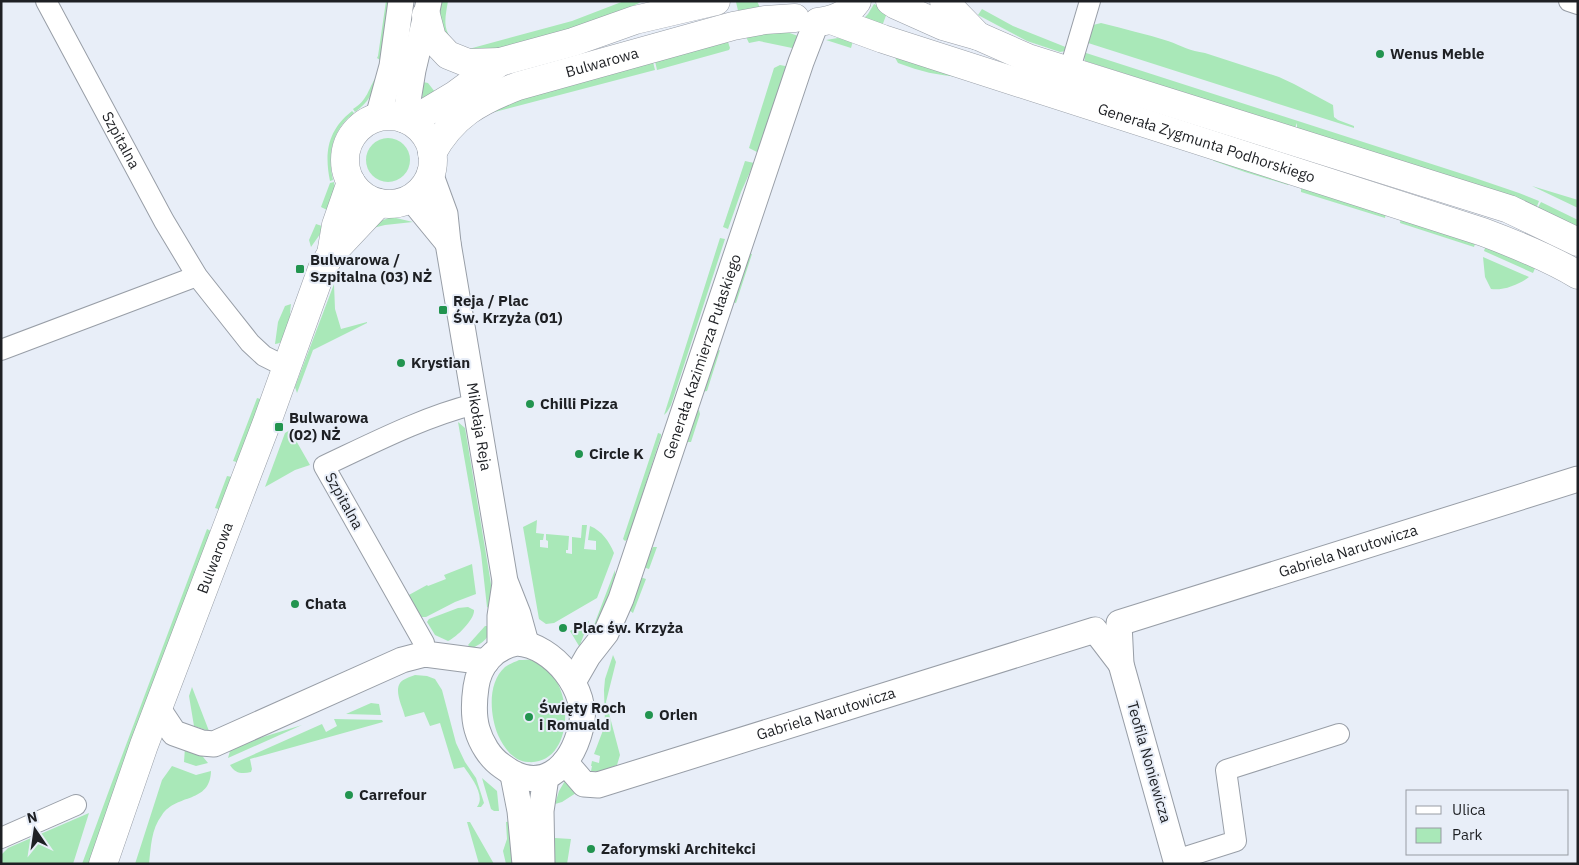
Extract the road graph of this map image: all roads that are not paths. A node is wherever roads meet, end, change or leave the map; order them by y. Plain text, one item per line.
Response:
1 (46, 1) edge
2 (401, 1) edge
3 (661, 1) edge
4 (716, 1) edge
5 (857, 1) edge
6 (890, 1) edge
7 (944, 1) edge
8 (1090, 1) edge
9 (1569, 1) edge
10 (1578, 4) edge
11 (428, 8) edge
12 (805, 16) edge
13 (635, 20) junction
14 (978, 36) junction
15 (500, 62) junction
16 (1069, 72) junction
17 (378, 117) junction
18 (405, 119) junction
19 (431, 163) junction
20 (351, 182) junction
21 (410, 198) junction
22 (379, 203) junction
23 (1578, 242) edge
24 (448, 243) junction
25 (331, 254) junction
26 (1578, 275) edge
27 (197, 276) junction
28 (1, 350) edge
29 (286, 367) junction
30 (475, 404) junction
31 (1578, 479) edge
32 (505, 581) junction
33 (1119, 623) joint
34 (1095, 630) joint
35 (526, 643) junction
36 (429, 655) junction
37 (493, 655) junction
38 (1122, 664) junction
39 (572, 682) junction
40 (476, 689) junction
41 (158, 709) junction
42 (174, 733) junction
43 (1339, 734) dead end
44 (144, 745) junction
45 (565, 762) junction
46 (513, 775) junction
47 (546, 777) junction
48 (76, 805) dead end
49 (1, 838) edge
50 (1177, 862) edge
51 (103, 864) edge
52 (525, 864) edge
53 (542, 864) edge

1 - 27 street, Szpitalna
2 - 17 street
3 - 13 main road
4 - 13 main road, Bulwarowa
5 - 12 main road
6 - 14 main road, Generała Zygmunta Podhorskiego
7 - 14 main road
8 - 16 street
9 - 10 street
11 - 15 main road
11 - 18 street
12 - 19 main road, Bulwarowa
12 - 26 main road, Generała Zygmunta Podhorskiego
12 - 39 street, Generała Kazimierza Pułaskiego
13 - 15 main road, Bulwarowa
14 - 16 main road, Generała Zygmunta Podhorskiego
15 - 18 main road, Bulwarowa
16 - 23 main road, Generała Zygmunta Podhorskiego
17 - 18 main road
17 - 20 main road
18 - 19 main road
19 - 21 main road
19 - 24 street, Mikołaja Reja
20 - 22 main road
20 - 25 main road, Bulwarowa
21 - 22 main road
21 - 24 street
22 - 25 main road, Bulwarowa
24 - 30 street, Mikołaja Reja
25 - 29 main road, Bulwarowa
27 - 28 street
27 - 29 street, Szpitalna
29 - 41 main road, Bulwarowa
30 - 32 street, Mikołaja Reja
30 - 36 street, Szpitalna
31 - 33 street, Gabriela Narutowicza
32 - 35 street
32 - 37 street
33 - 38 street, Teofila Noniewicza
34 - 38 street, Teofila Noniewicza
34 - 45 street, Gabriela Narutowicza
35 - 37 street
35 - 39 street
36 - 37 street
36 - 40 street
36 - 42 street
37 - 40 street
38 - 50 street, Teofila Noniewicza
39 - 45 street
40 - 46 street
41 - 42 street
41 - 44 main road, Bulwarowa
42 - 44 street
43 - 50 street, Teofila Noniewicza
44 - 51 main road, Bulwarowa
45 - 47 street
46 - 47 street
46 - 52 street
47 - 53 street
48 - 49 street

